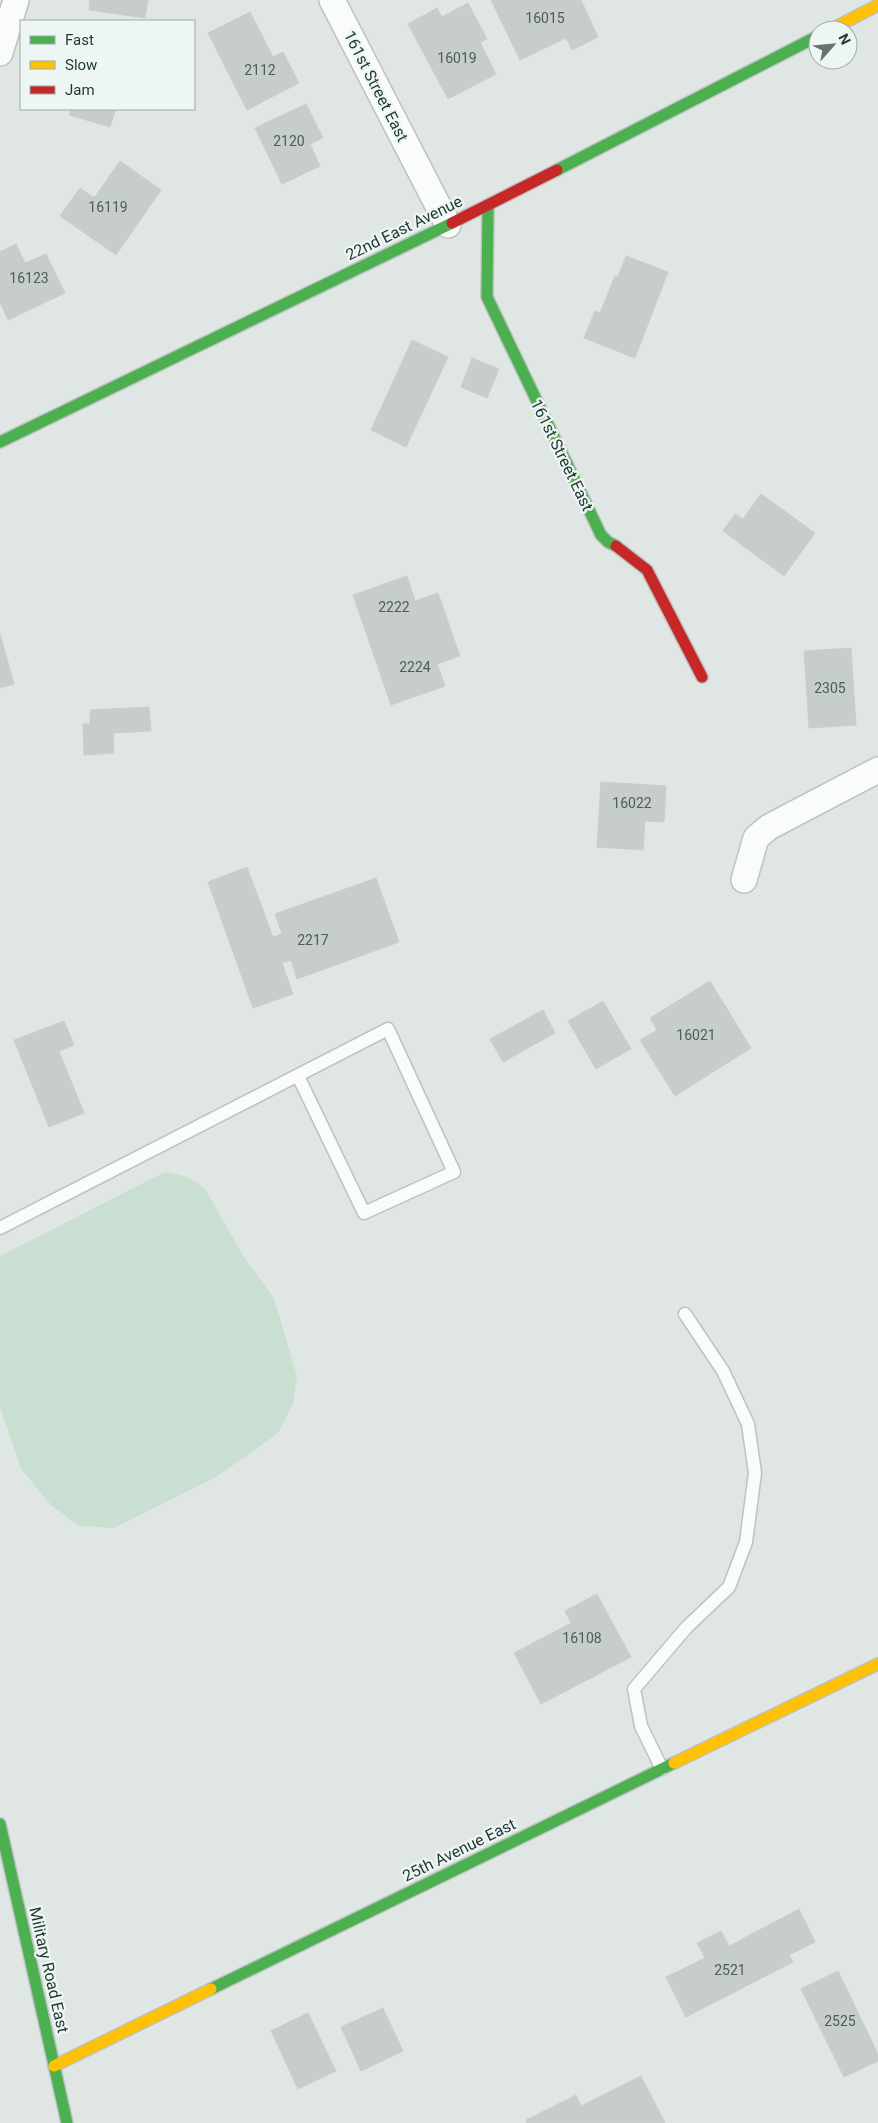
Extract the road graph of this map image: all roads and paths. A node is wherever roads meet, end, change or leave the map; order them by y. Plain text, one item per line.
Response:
1 (16, 0) edge
2 (332, 0) edge
3 (878, 5) edge
4 (849, 20) edge
5 (808, 41) edge
6 (0, 53) edge
7 (488, 206) junction
8 (448, 225) junction
9 (0, 442) edge
10 (702, 677) dead end
11 (878, 770) edge
12 (744, 880) dead end
13 (298, 1076) junction
14 (0, 1228) edge
15 (685, 1314) dead end
16 (878, 1664) edge
17 (662, 1769) junction
18 (0, 1824) edge
19 (54, 2066) junction
20 (67, 2123) edge

1 - 6 street
2 - 8 street, 161st Street East
3 - 4 street
5 - 7 street, 22nd East Avenue
7 - 8 street, 22nd East Avenue
7 - 10 street, 161st Street East
8 - 9 street, 22nd East Avenue
11 - 12 street
13 - 13 lane
13 - 14 lane
15 - 17 lane
16 - 17 street, 25th Avenue East
17 - 19 street, 25th Avenue East
18 - 19 street, Military Road East
19 - 20 street, Military Road East

